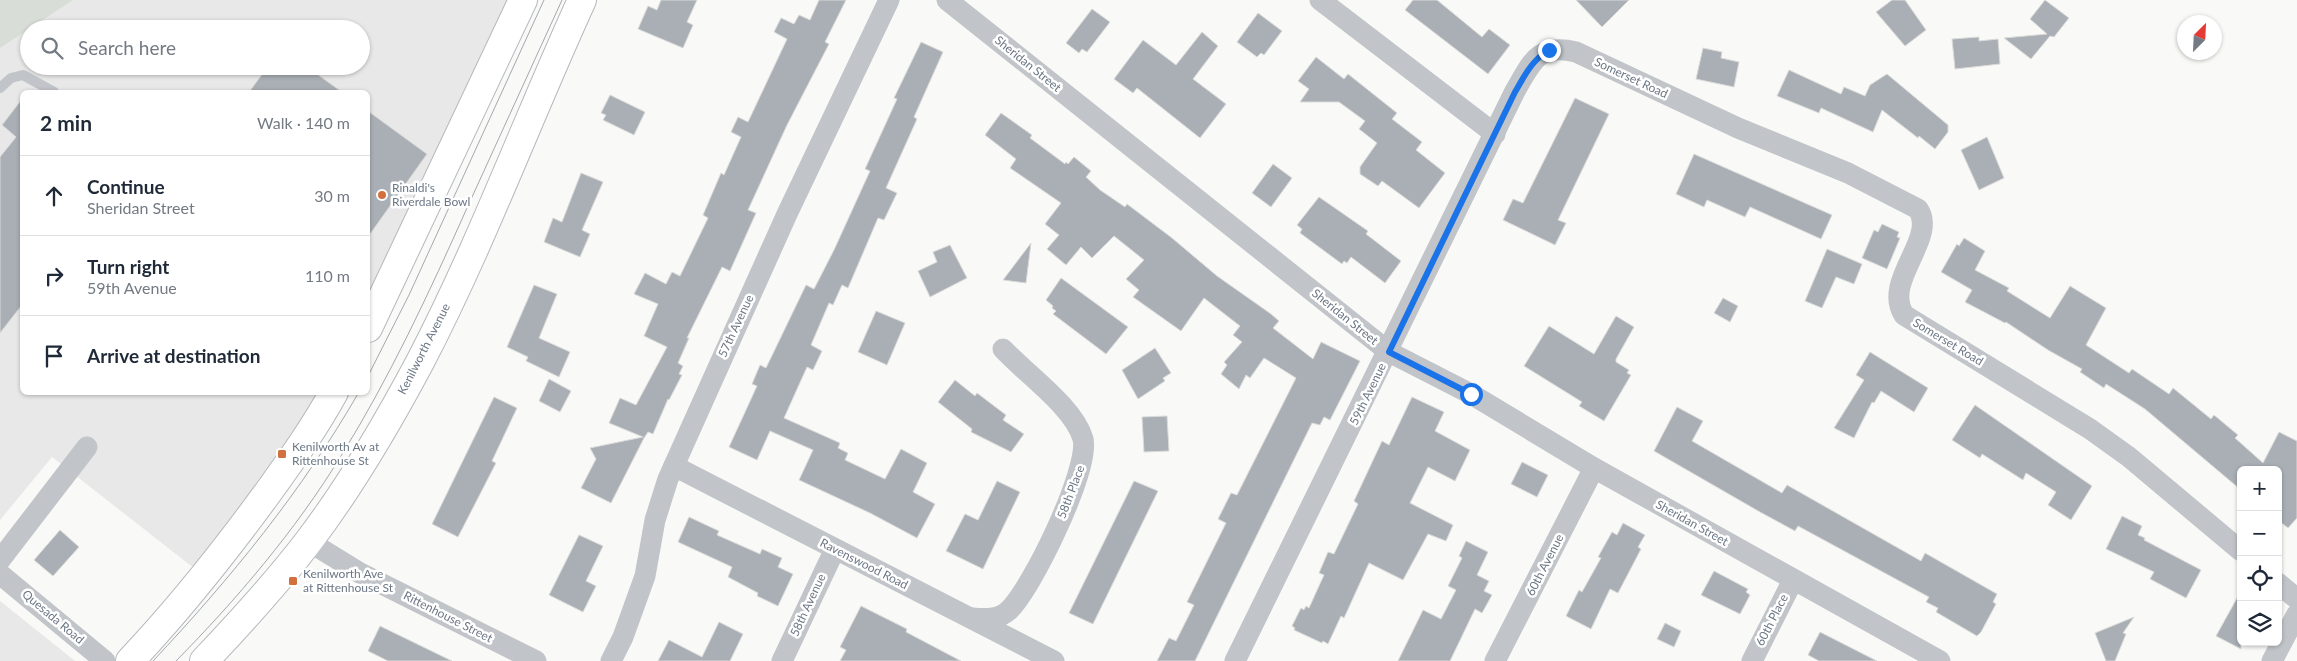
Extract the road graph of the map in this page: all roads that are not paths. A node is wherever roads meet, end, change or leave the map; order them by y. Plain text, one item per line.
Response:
1 (523, 0) edge
2 (582, 0) edge
3 (889, 0) edge
4 (947, 0) edge
5 (1320, 0) edge
6 (1576, 52) joint
7 (23, 75) edge
8 (23, 75) edge
9 (0, 88) edge
10 (50, 90) edge
11 (1495, 134) junction
12 (370, 324) edge
13 (1003, 349) dead end
14 (1389, 352) junction
15 (332, 395) edge
16 (86, 447) dead end
17 (674, 466) junction
18 (1594, 468) junction
19 (308, 541) junction
20 (2237, 548) edge
21 (835, 550) junction
22 (0, 560) edge
23 (0, 574) edge
24 (1793, 580) junction
25 (2282, 586) edge
26 (2297, 599) edge
27 (2297, 614) edge
28 (969, 618) junction
29 (105, 661) edge
30 (130, 661) edge
31 (204, 661) edge
32 (536, 661) edge
33 (611, 661) edge
34 (782, 661) edge
35 (1054, 661) edge
36 (1235, 661) edge
37 (1495, 661) edge
38 (1752, 661) edge
39 (1940, 661) edge
40 (2272, 661) edge

1 - 12 main road
2 - 19 main road, Kenilworth Avenue
3 - 17 street, 57th Avenue
4 - 14 street, Sheridan Street
5 - 11 street
6 - 11 street, 59th Avenue
6 - 20 street, Somerset Road
7 - 10 lane
8 - 9 lane
11 - 14 street, 59th Avenue
13 - 28 street, 58th Place
14 - 18 street, Sheridan Street
14 - 36 street, 59th Avenue
15 - 30 main road
16 - 22 street
17 - 21 street, Ravenswood Road
17 - 33 street, 57th Avenue
18 - 24 street, Sheridan Street
18 - 37 street, 60th Avenue
19 - 31 main road, Kenilworth Avenue
19 - 32 street, Rittenhouse Street
21 - 28 street, Ravenswood Road
21 - 34 street, 58th Avenue
23 - 29 street, Quesada Road
24 - 38 street, 60th Place
24 - 39 street, Sheridan Street
25 - 26 street
27 - 40 street
28 - 35 street, Ravenswood Road

